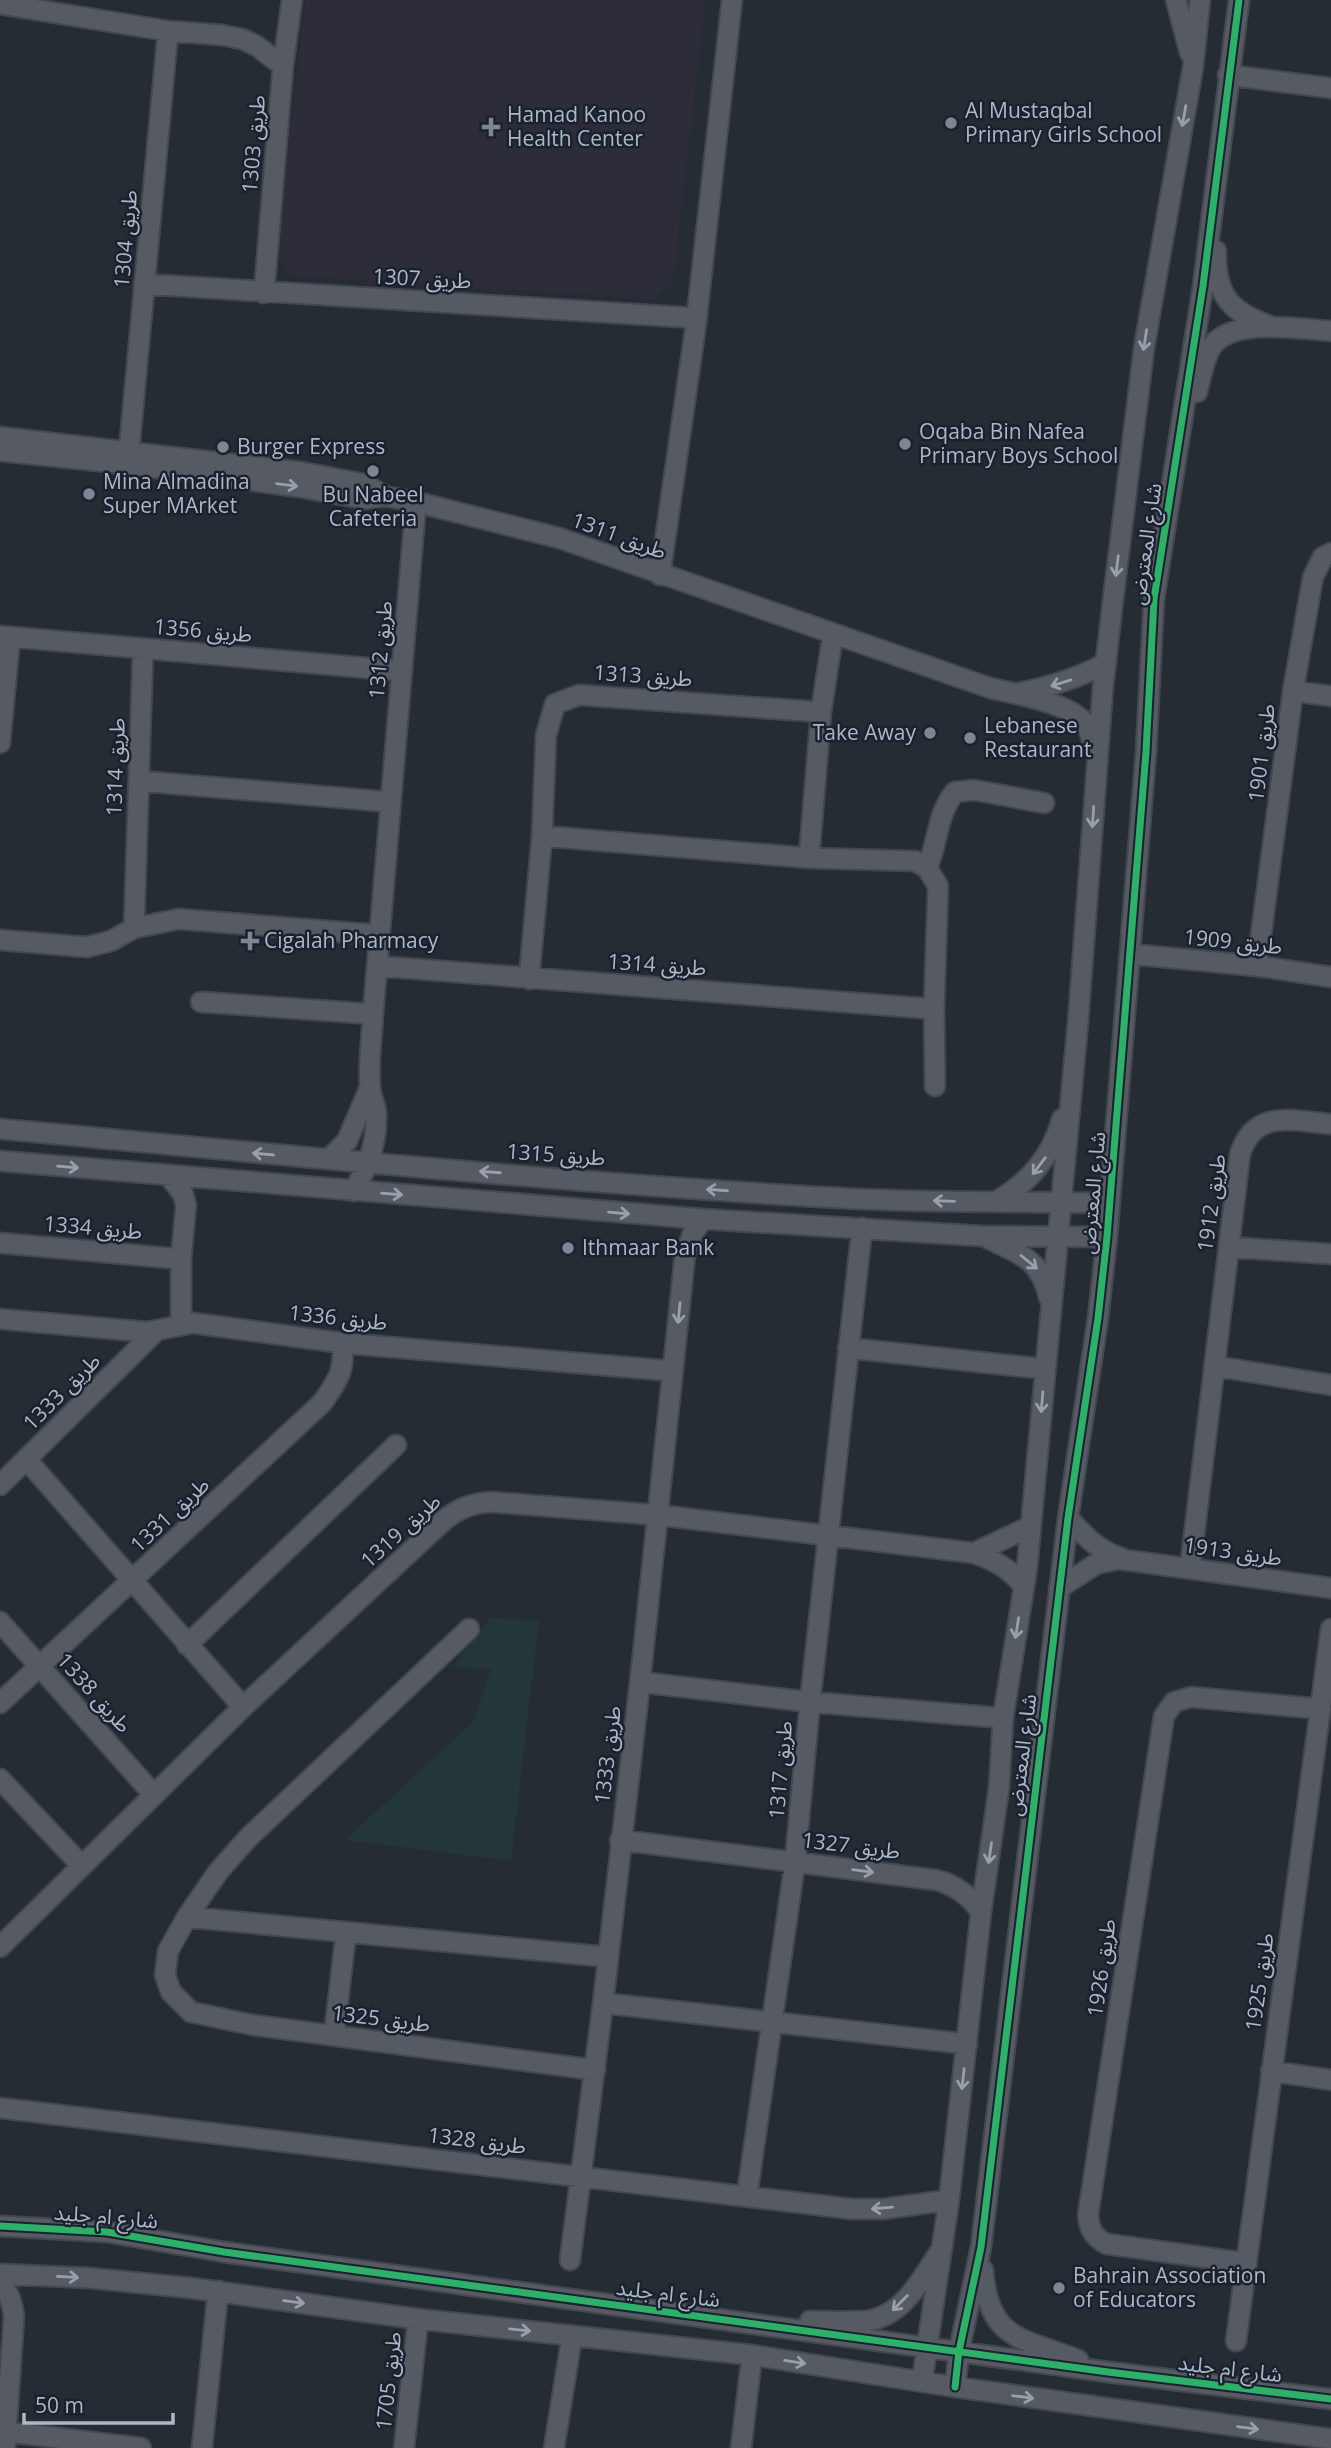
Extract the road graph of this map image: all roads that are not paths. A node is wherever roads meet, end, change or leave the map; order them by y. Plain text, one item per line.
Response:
1 (292, 0) edge
2 (732, 0) edge
3 (1176, 0) edge
4 (1200, 0) edge
5 (1239, 0) edge
6 (0, 4) edge
7 (168, 31) junction
8 (283, 66) junction
9 (1193, 67) junction
10 (1228, 75) junction
11 (1331, 88) edge
12 (1214, 181) junction
13 (144, 284) junction
14 (264, 293) junction
15 (697, 318) junction
16 (1271, 326) junction
17 (1331, 331) edge
18 (0, 437) edge
19 (0, 451) edge
20 (129, 451) junction
21 (385, 496) junction
22 (1170, 498) junction
23 (416, 502) junction
24 (1331, 553) edge
25 (660, 575) junction
26 (833, 634) junction
27 (5, 636) edge
28 (143, 649) junction
29 (1106, 663) junction
30 (402, 671) junction
31 (1293, 691) junction
32 (1013, 694) junction
33 (1331, 696) edge
34 (821, 712) junction
35 (0, 743) edge
36 (1097, 770) junction
37 (139, 781) junction
38 (391, 802) junction
39 (1044, 803) dead end
40 (542, 836) junction
41 (809, 858) junction
42 (927, 868) junction
43 (134, 928) junction
44 (379, 935) junction
45 (0, 940) edge
46 (1130, 954) junction
47 (377, 966) junction
48 (1257, 966) junction
49 (1331, 977) edge
50 (529, 978) junction
51 (201, 1002) dead end
52 (934, 1009) junction
53 (373, 1014) junction
54 (1072, 1081) junction
55 (935, 1086) dead end
56 (370, 1087) junction
57 (1331, 1124) edge
58 (0, 1129) edge
59 (329, 1159) junction
60 (0, 1161) edge
61 (367, 1163) junction
62 (169, 1176) junction
63 (206, 1180) junction
64 (353, 1191) junction
65 (1061, 1202) junction
66 (994, 1203) junction
67 (1110, 1203) junction
68 (186, 1217) junction
69 (668, 1217) junction
70 (703, 1219) junction
71 (862, 1228) junction
72 (982, 1236) junction
73 (1058, 1236) junction
74 (1107, 1237) junction
75 (0, 1243) edge
76 (1229, 1247) junction
77 (1331, 1254) edge
78 (685, 1255) junction
79 (181, 1259) junction
80 (1051, 1310) junction
81 (0, 1319) edge
82 (181, 1324) junction
83 (155, 1332) junction
84 (342, 1343) junction
85 (848, 1348) junction
86 (1214, 1366) junction
87 (1045, 1369) junction
88 (672, 1371) junction
89 (1331, 1385) edge
90 (396, 1445) dead end
91 (26, 1460) junction
92 (0, 1485) edge
93 (659, 1515) junction
94 (1068, 1518) junction
95 (1031, 1526) junction
96 (828, 1534) junction
97 (974, 1553) junction
98 (1130, 1560) junction
99 (1191, 1569) junction
100 (133, 1581) junction
101 (1024, 1587) junction
102 (1059, 1588) junction
103 (1331, 1588) edge
104 (0, 1622) edge
105 (469, 1629) dead end
106 (1331, 1629) edge
107 (187, 1645) junction
108 (40, 1667) junction
109 (640, 1682) junction
110 (810, 1702) junction
111 (0, 1703) edge
112 (243, 1707) junction
113 (1321, 1709) junction
114 (1003, 1718) junction
115 (0, 1779) edge
116 (154, 1795) junction
117 (621, 1840) junction
118 (795, 1863) junction
119 (82, 1866) junction
120 (981, 1912) junction
121 (187, 1916) junction
122 (346, 1932) junction
123 (0, 1947) edge
124 (608, 1957) junction
125 (603, 2003) junction
126 (772, 2023) junction
127 (334, 2036) junction
128 (967, 2044) junction
129 (595, 2070) junction
130 (1271, 2071) junction
131 (1331, 2080) edge
132 (0, 2108) edge
133 (582, 2176) junction
134 (747, 2196) junction
135 (950, 2200) junction
136 (0, 2226) edge
137 (981, 2247) junction
138 (942, 2249) junction
139 (570, 2260) dead end
140 (1246, 2263) junction
141 (0, 2274) edge
142 (0, 2284) edge
143 (218, 2291) junction
144 (418, 2319) junction
145 (754, 2322) junction
146 (572, 2336) junction
147 (1237, 2341) dead end
148 (929, 2347) junction
149 (959, 2351) junction
150 (752, 2355) junction
151 (1108, 2372) junction
152 (922, 2381) junction
153 (955, 2387) junction
154 (1331, 2399) edge
155 (4, 2437) edge
156 (1331, 2440) edge
157 (141, 2448) edge
158 (202, 2448) edge
159 (404, 2448) edge
160 (554, 2448) edge
161 (741, 2448) edge

1 - 8 street, طريق 1303
2 - 15 street
3 - 9 street
4 - 9 street, شارع المعترض
5 - 10 street, شارع المعترض
6 - 7 street
7 - 8 street
7 - 13 street, طريق 1304
8 - 14 street, طريق 1303
9 -> 29 street, شارع المعترض
10 - 11 street
10 - 12 street, شارع المعترض
12 - 16 street
12 - 22 street, شارع المعترض
13 - 14 street, طريق 1307
13 - 20 street, طريق 1304
14 - 15 street, طريق 1307
15 - 25 street
16 - 17 street
16 - 22 street
18 - 20 street, طريق 1311
19 -> 21 street, طريق 1311
20 - 21 street, طريق 1311
21 - 23 street, طريق 1311
22 - 46 street, شارع المعترض
23 - 25 street, طريق 1311
23 - 30 street, طريق 1312
24 - 31 street, طريق 1901
25 - 26 street, طريق 1311
26 - 32 street, طريق 1311
26 - 34 street
27 - 28 street, طريق 1356
27 - 35 street
28 - 30 street, طريق 1356
28 - 37 street, طريق 1314
29 -> 32 street, طريق 1311
29 - 36 street, شارع المعترض
30 - 38 street, طريق 1312
31 - 33 street
31 - 48 street, طريق 1901
32 - 36 street, طريق 1311
34 - 40 street, طريق 1313
34 - 41 street
36 -> 54 street, شارع المعترض
37 - 38 street
37 - 43 street, طريق 1314
38 - 44 street, طريق 1312
39 - 42 street
40 - 41 street
40 - 50 street, طريق 1313
41 - 42 street
42 - 52 street
43 - 44 street
43 - 45 street
44 - 47 street, طريق 1312
46 - 48 street, طريق 1909
46 - 67 street, شارع المعترض
47 - 50 street, طريق 1314
47 - 53 street, طريق 1312
48 - 49 street, طريق 1909
50 - 52 street, طريق 1314
51 - 53 street
52 - 55 street
53 - 56 street, طريق 1312
54 - 65 street, شارع المعترض
54 -> 66 street
56 - 59 street, طريق 1312
56 - 61 street, طريق 1312
57 - 76 street, طريق 1912
59 -> 58 street, طريق 1315
59 - 61 street, طريق 1315
60 -> 62 street
61 - 64 street, طريق 1312
66 -> 61 street, طريق 1315
62 - 63 street
62 - 68 street
63 - 64 street
63 - 68 street
64 -> 69 street
65 - 66 street, طريق 1315
65 - 67 street, طريق 1315
65 - 73 street, شارع المعترض
67 - 74 street, شارع المعترض
68 - 79 street
69 - 70 street
69 - 78 street, طريق 1333
70 - 71 street
70 - 78 street, طريق 1333
71 - 72 street
71 - 85 street, طريق 1317
72 - 73 street
72 -> 80 street
73 - 74 street
73 - 80 street, شارع المعترض
74 - 94 street, شارع المعترض
75 - 79 street, طريق 1334
76 - 77 street
76 - 86 street, طريق 1912
78 -> 88 street, طريق 1333
79 - 82 street
80 - 87 street, شارع المعترض
81 - 83 street, طريق 1336
82 - 83 street, طريق 1336
82 - 84 street, طريق 1336
83 - 91 street, طريق 1333
84 - 88 street, طريق 1336
84 - 100 street, طريق 1331
85 - 87 street
85 - 96 street, طريق 1317
86 - 89 street
86 - 99 street, طريق 1912
87 -> 95 street, شارع المعترض
88 - 93 street, طريق 1333
90 - 107 street
91 - 92 street, طريق 1333
91 - 100 street
93 - 96 street, طريق 1319
93 - 109 street, طريق 1333
93 - 112 street, طريق 1319
94 - 98 street, طريق 1913
94 - 102 street, شارع المعترض
95 - 97 street
95 - 101 street, شارع المعترض
96 - 97 street, طريق 1319
96 - 110 street, طريق 1317
97 - 101 street, طريق 1319
98 - 99 street, طريق 1913
98 - 102 street, طريق 1913
99 - 103 street, طريق 1913
100 - 107 street
100 - 108 street, طريق 1331
101 -> 114 street, شارع المعترض
102 - 137 street, شارع المعترض
104 - 108 street, طريق 1338
105 - 121 street
106 - 113 street, طريق 1925
107 - 112 street
108 - 111 street, طريق 1331
108 - 116 street, طريق 1338
109 - 110 street
109 - 117 street, طريق 1333
110 - 114 street
110 - 118 street, طريق 1317
112 - 116 street, طريق 1319
113 - 130 street, طريق 1925
113 - 140 street, طريق 1926
114 -> 120 street, شارع المعترض
115 - 119 street
116 - 119 street, طريق 1319
117 - 118 street, طريق 1327
117 - 124 street, طريق 1333
118 -> 120 street, طريق 1327
118 - 126 street, طريق 1317
119 - 123 street, طريق 1319
120 - 128 street, شارع المعترض
121 - 122 street
121 - 127 street, طريق 1325
122 - 124 street
122 - 127 street
124 - 125 street, طريق 1333
125 - 126 street
125 - 129 street, طريق 1333
126 - 128 street
126 - 134 street, طريق 1317
127 - 129 street, طريق 1325
128 -> 135 street, شارع المعترض
129 - 133 street, طريق 1333
130 - 131 street
130 - 140 street, طريق 1925
132 - 133 street, طريق 1328
133 - 134 street, طريق 1328
133 - 139 street, طريق 1333
135 -> 134 street, طريق 1328
135 - 138 street, شارع المعترض
136 - 145 street, شارع ام جليد
137 - 149 street, شارع المعترض
137 - 151 street
138 -> 145 street
138 - 148 street, شارع المعترض
140 - 147 street, طريق 1925
141 -> 143 street
142 - 155 street
143 -> 144 street
143 - 158 street
144 -> 146 street
144 - 159 street, طريق 1705
145 - 148 street, شارع ام جليد
146 - 150 street
146 - 160 street
148 - 149 street, شارع ام جليد
148 - 152 street, شارع المعترض
149 - 151 street, شارع ام جليد
149 - 153 street, شارع المعترض
150 -> 152 street
150 - 161 street
151 - 154 street, شارع ام جليد
152 - 153 street
153 -> 156 street
155 - 157 street

